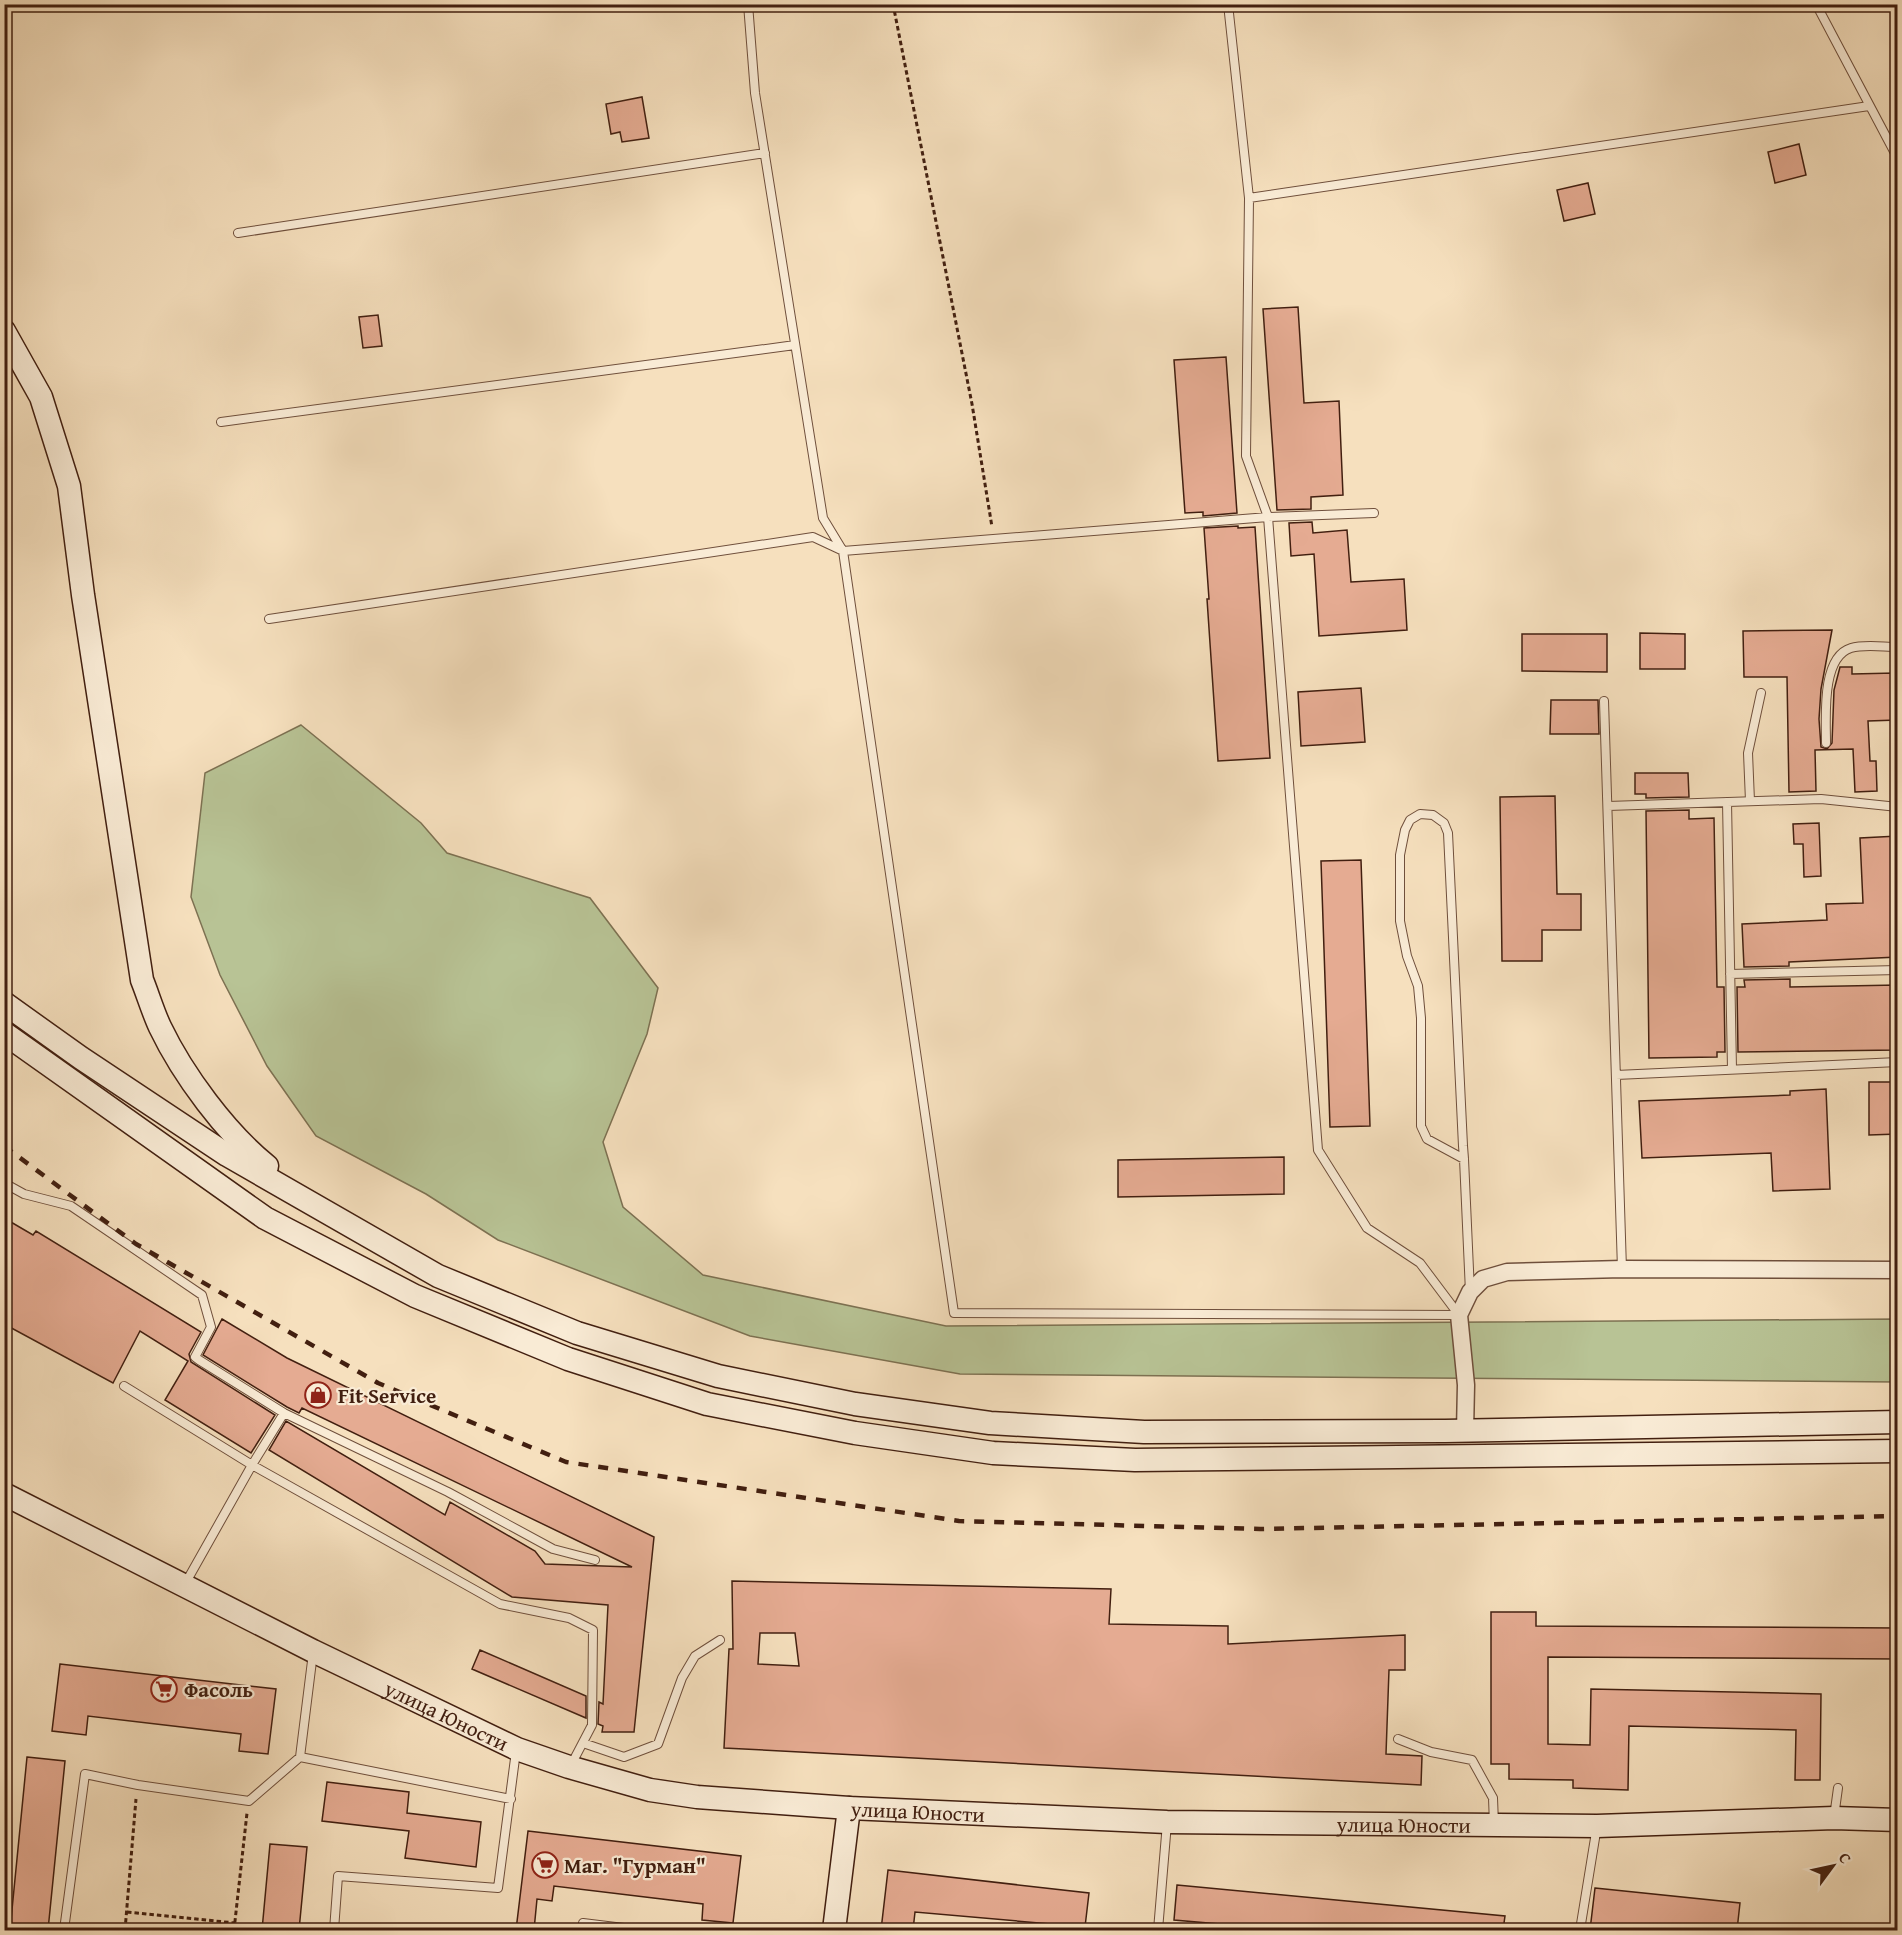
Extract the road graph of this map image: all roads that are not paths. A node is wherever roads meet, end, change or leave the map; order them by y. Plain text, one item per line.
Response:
1 (208, 4) edge
2 (748, 4) edge
3 (1227, 4) edge
4 (1816, 4) edge
5 (197, 6) dead end
6 (1869, 106) junction
7 (765, 153) junction
8 (1898, 159) edge
9 (1249, 198) junction
10 (238, 233) dead end
11 (4, 331) edge
12 (795, 345) junction
13 (221, 422) dead end
14 (1374, 513) dead end
15 (1268, 517) junction
16 (843, 551) junction
17 (269, 619) dead end
18 (1898, 647) edge
19 (1761, 693) dead end
20 (1604, 701) dead end
21 (1827, 742) dead end
22 (1750, 801) junction
23 (1727, 802) junction
24 (1608, 806) junction
25 (1898, 807) edge
26 (1898, 970) edge
27 (1730, 974) junction
28 (4, 1003) edge
29 (4, 1033) edge
30 (1898, 1062) edge
31 (1732, 1070) junction
32 (1616, 1075) junction
33 (1464, 1159) junction
34 (4, 1183) edge
35 (330, 1215) junction
36 (1622, 1269) junction
37 (1898, 1270) edge
38 (1470, 1292) junction
39 (1459, 1315) junction
40 (124, 1386) dead end
41 (284, 1413) junction
42 (1898, 1422) edge
43 (1465, 1431) junction
44 (1898, 1451) edge
45 (252, 1465) junction
46 (4, 1494) edge
47 (595, 1560) dead end
48 (185, 1584) junction
49 (720, 1640) dead end
50 (313, 1651) junction
51 (1398, 1739) dead end
52 (583, 1743) junction
53 (517, 1749) junction
54 (300, 1757) junction
55 (569, 1767) junction
56 (1838, 1788) dead end
57 (511, 1799) junction
58 (849, 1808) junction
59 (1834, 1818) junction
60 (1898, 1820) edge
61 (1167, 1822) junction
62 (1494, 1825) junction
63 (1597, 1826) junction
64 (583, 1923) dead end
65 (64, 1930) edge
66 (334, 1930) edge
67 (640, 1930) edge
68 (834, 1930) edge
69 (1158, 1930) edge
70 (1172, 1930) edge
71 (1580, 1930) edge

1 - 5 lane
2 - 7 lane
3 - 9 lane
4 - 6 lane
6 - 8 lane
6 - 9 lane
7 - 10 lane
7 - 12 lane
9 - 15 lane
11 - 35 main road
12 - 13 lane
12 - 16 lane
14 - 15 lane
15 - 16 lane
15 - 39 lane
16 - 17 lane
16 - 39 lane
18 - 21 lane
19 - 22 lane
20 - 24 lane
22 - 23 lane
22 - 25 lane
23 - 24 lane
23 - 27 lane
24 - 32 lane
26 - 27 lane
27 - 31 lane
28 - 35 main road
29 - 44 main road
30 - 31 lane
31 - 32 lane
32 - 36 lane
33 - 33 lane
33 - 38 lane
34 - 41 lane
35 - 43 main road
36 - 37 street
36 - 38 street
38 - 39 street
39 - 43 street
40 - 45 lane
41 - 45 lane
41 - 47 lane
42 - 43 main road
45 - 48 lane
45 - 52 lane
46 - 48 main road, улица Юности
48 - 50 main road, улица Юности
49 - 52 lane
50 - 53 main road, улица Юности
50 - 54 lane
51 - 62 lane
52 - 55 lane
53 - 55 main road, улица Юности
53 - 57 lane
54 - 57 lane
54 - 65 lane
55 - 58 main road, улица Юности
56 - 59 lane
57 - 66 lane
58 - 61 main road, улица Юности
58 - 68 main road
59 - 60 main road, улица Юности
59 - 63 main road, улица Юности
61 - 62 main road, улица Юности
61 - 69 lane
62 - 63 main road, улица Юности
63 - 71 lane
64 - 67 lane
69 - 70 lane

